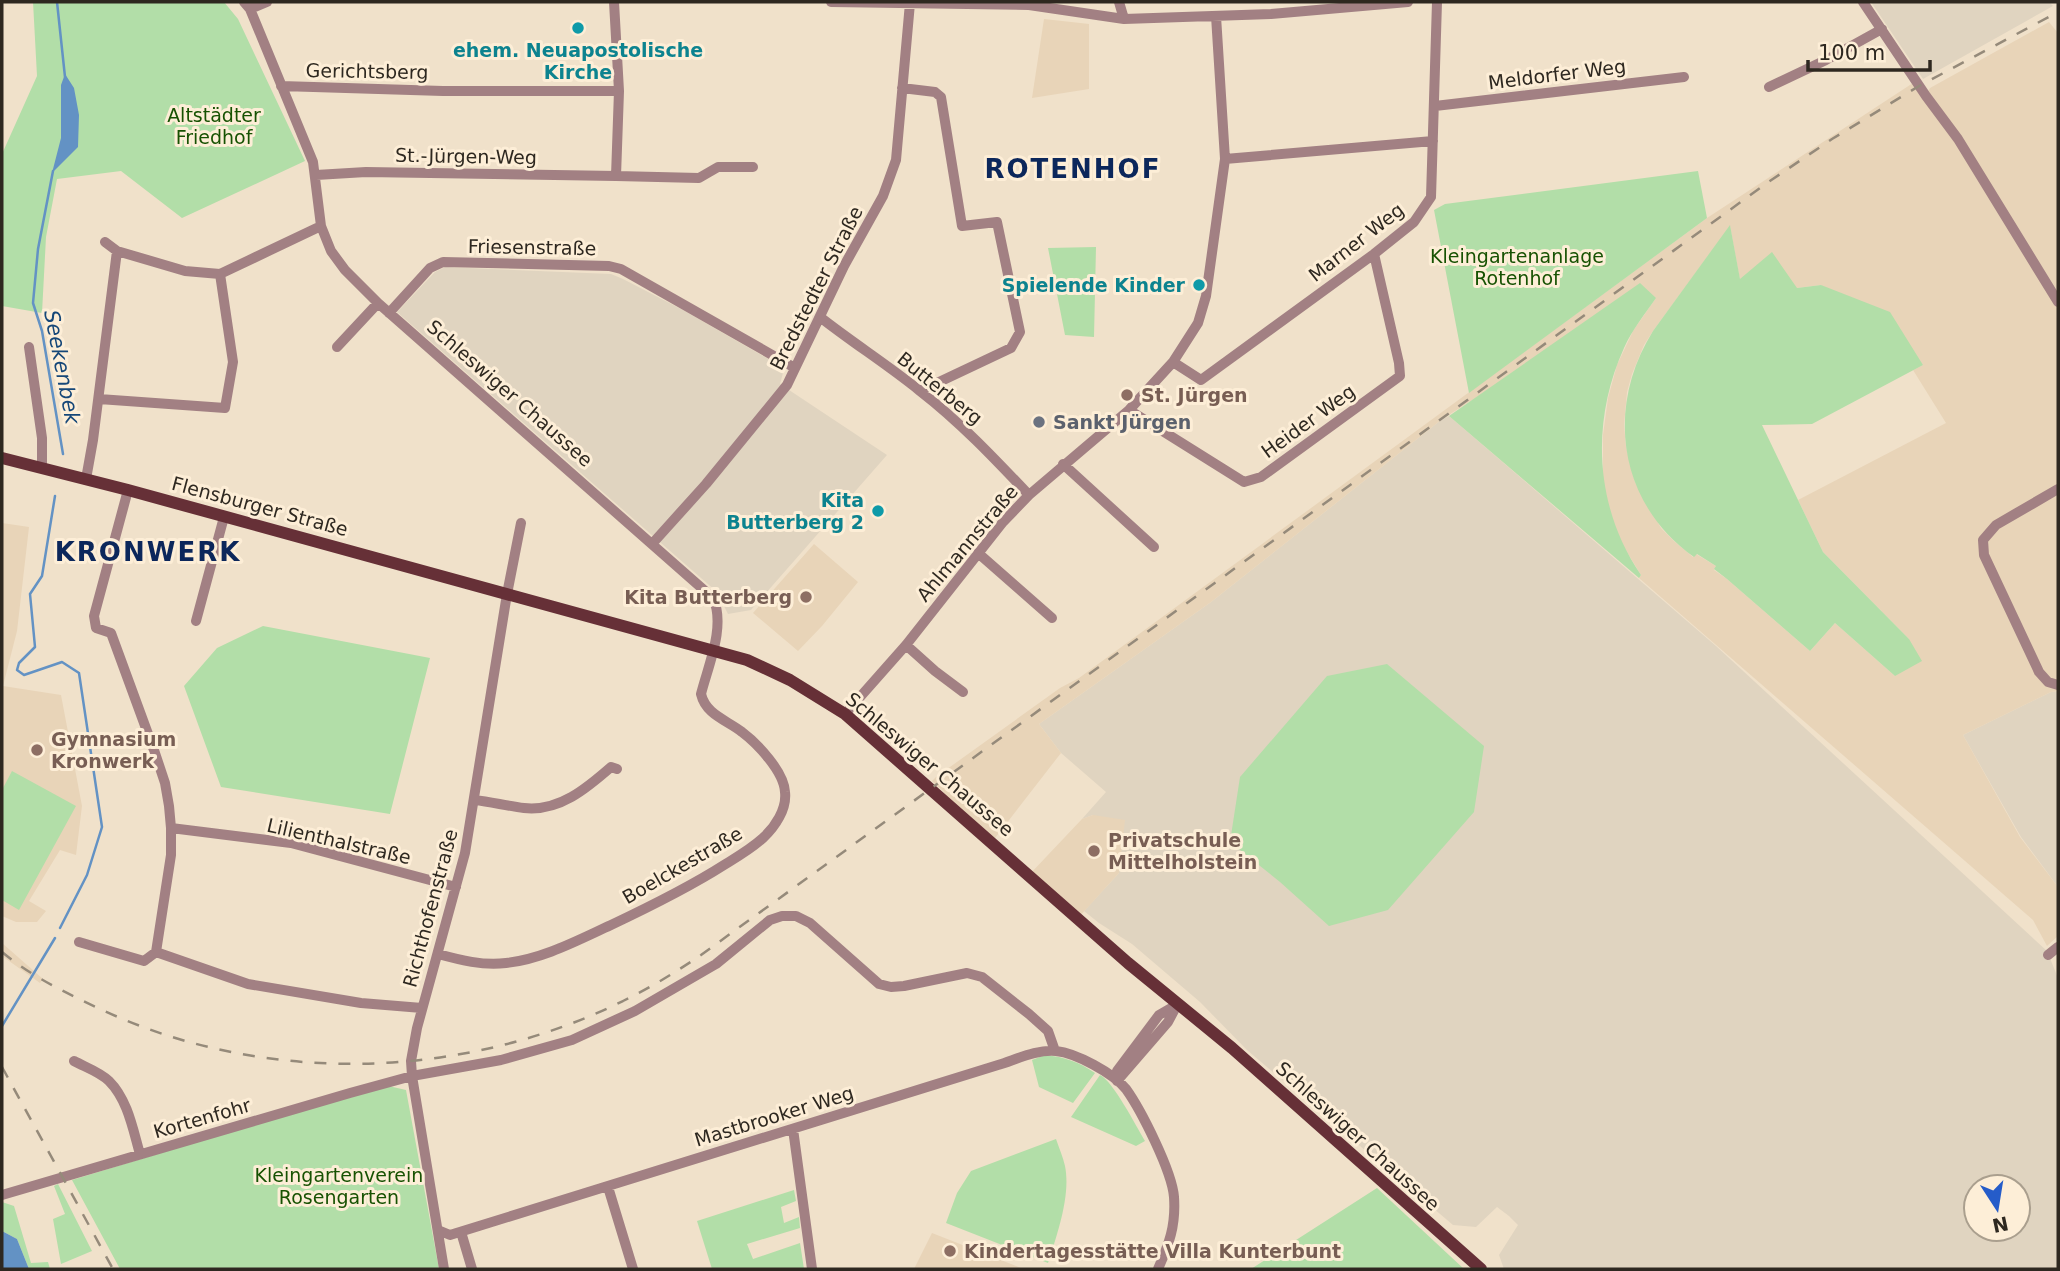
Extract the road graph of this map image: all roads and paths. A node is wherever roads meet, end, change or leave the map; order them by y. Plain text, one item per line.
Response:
1 (267, 2) edge
2 (614, 2) edge
3 (831, 2) edge
4 (1119, 2) edge
5 (1408, 2) edge
6 (1437, 2) edge
7 (1863, 2) edge
8 (910, 3) edge
9 (247, 5) edge
10 (1216, 16) junction
11 (1124, 19) junction
12 (1882, 29) junction
13 (1684, 77) dead end
14 (281, 86) junction
15 (1769, 87) dead end
16 (902, 88) junction
17 (620, 91) junction
18 (1435, 106) junction
19 (1433, 141) junction
20 (1225, 159) junction
21 (753, 167) dead end
22 (316, 175) junction
23 (616, 176) junction
24 (321, 226) junction
25 (105, 242) dead end
26 (117, 251) junction
27 (1374, 254) junction
28 (220, 274) junction
29 (2058, 302) edge
30 (378, 303) junction
31 (389, 313) junction
32 (820, 317) junction
33 (29, 347) dead end
34 (337, 347) dead end
35 (1173, 362) junction
36 (795, 368) junction
37 (920, 391) junction
38 (99, 399) junction
39 (1129, 410) junction
40 (2, 458) edge
41 (1063, 464) junction
42 (42, 467) junction
43 (86, 479) junction
44 (2058, 489) edge
45 (128, 490) junction
46 (1029, 495) junction
47 (224, 516) junction
48 (521, 523) dead end
49 (652, 544) junction
50 (1154, 547) dead end
51 (978, 552) junction
52 (507, 594) junction
53 (1052, 618) dead end
54 (196, 621) dead end
55 (906, 645) junction
56 (712, 651) junction
57 (2058, 685) edge
58 (963, 692) dead end
59 (845, 714) junction
60 (617, 769) dead end
61 (475, 800) junction
62 (172, 828) junction
63 (456, 887) junction
64 (79, 942) dead end
65 (2058, 947) edge
66 (156, 952) junction
67 (438, 954) junction
68 (2048, 955) dead end
69 (1178, 1004) junction
70 (422, 1007) junction
71 (1055, 1051) junction
72 (74, 1061) dead end
73 (412, 1076) junction
74 (1117, 1081) junction
75 (793, 1129) junction
76 (140, 1154) junction
77 (608, 1187) junction
78 (2, 1195) edge
79 (438, 1230) junction
80 (461, 1232) junction
81 (444, 1269) edge
82 (472, 1269) edge
83 (634, 1269) edge
84 (813, 1269) edge
85 (1158, 1269) edge
86 (1481, 1269) edge

1 - 9 street
2 - 17 street
3 - 8 street
4 - 11 street
5 - 10 street
6 - 18 street, Marner Weg
7 - 12 street
8 - 11 street
8 - 16 street, Bredstedter Straße
9 - 14 street, Schleswiger Chaussee
10 - 11 street
10 - 20 street, Ahlmannstraße
12 - 15 street
12 - 29 street
13 - 18 street, Meldorfer Weg
14 - 17 street, Gerichtsberg
14 - 22 street, Schleswiger Chaussee
16 - 32 street, Bredstedter Straße
16 - 37 street
17 - 23 street
18 - 19 street, Marner Weg
19 - 20 street
19 - 27 street, Marner Weg
20 - 35 street, Ahlmannstraße
21 - 23 street, St.-Jürgen-Weg
22 - 23 street, St.-Jürgen-Weg
22 - 24 street, Schleswiger Chaussee
24 - 28 street
24 - 30 street, Schleswiger Chaussee
25 - 26 street
26 - 28 street
26 - 38 street
27 - 35 street, Marner Weg
27 - 39 street, Heider Weg
28 - 38 street
30 - 31 street, Schleswiger Chaussee
30 - 34 street
31 - 36 street, Friesenstraße
31 - 49 street, Schleswiger Chaussee
32 - 36 street, Bredstedter Straße
32 - 37 street, Butterberg
33 - 42 street
35 - 39 street, Ahlmannstraße
36 - 49 street, Bredstedter Straße
37 - 46 street, Butterberg
38 - 43 street
39 - 41 street, Ahlmannstraße
40 - 42 main road, Flensburger Straße
41 - 46 street, Ahlmannstraße
41 - 50 street
42 - 43 main road, Flensburger Straße
43 - 45 main road, Flensburger Straße
44 - 57 street
45 - 47 main road, Flensburger Straße
45 - 62 street
46 - 51 street, Ahlmannstraße
47 - 52 main road, Flensburger Straße
47 - 54 street
48 - 52 street
49 - 56 street, Schleswiger Chaussee
51 - 53 street
51 - 55 street, Ahlmannstraße
52 - 56 main road, Flensburger Straße
52 - 61 street, Richthofenstraße
55 - 58 street
55 - 59 street, Ahlmannstraße
56 - 59 main road, Schleswiger Chaussee
56 - 67 street, Boelckestraße
59 - 69 main road, Schleswiger Chaussee
60 - 61 street
61 - 63 street, Richthofenstraße
62 - 63 street, Lilienthalstraße
62 - 66 street
63 - 67 street, Richthofenstraße
64 - 66 street
65 - 68 street
66 - 70 street
67 - 70 street, Richthofenstraße
69 - 74 street
69 - 86 main road, Schleswiger Chaussee
70 - 73 street, Richthofenstraße
71 - 73 street, Kortenfohr
71 - 74 street
71 - 75 street, Mastbrooker Weg
72 - 76 street
73 - 76 street, Kortenfohr
73 - 79 street, Richthofenstraße
74 - 85 street
75 - 77 street, Mastbrooker Weg
75 - 84 street
76 - 78 street, Kortenfohr
77 - 80 street, Mastbrooker Weg
77 - 83 street
79 - 80 street, Mastbrooker Weg
79 - 81 street, Richthofenstraße
80 - 82 street

